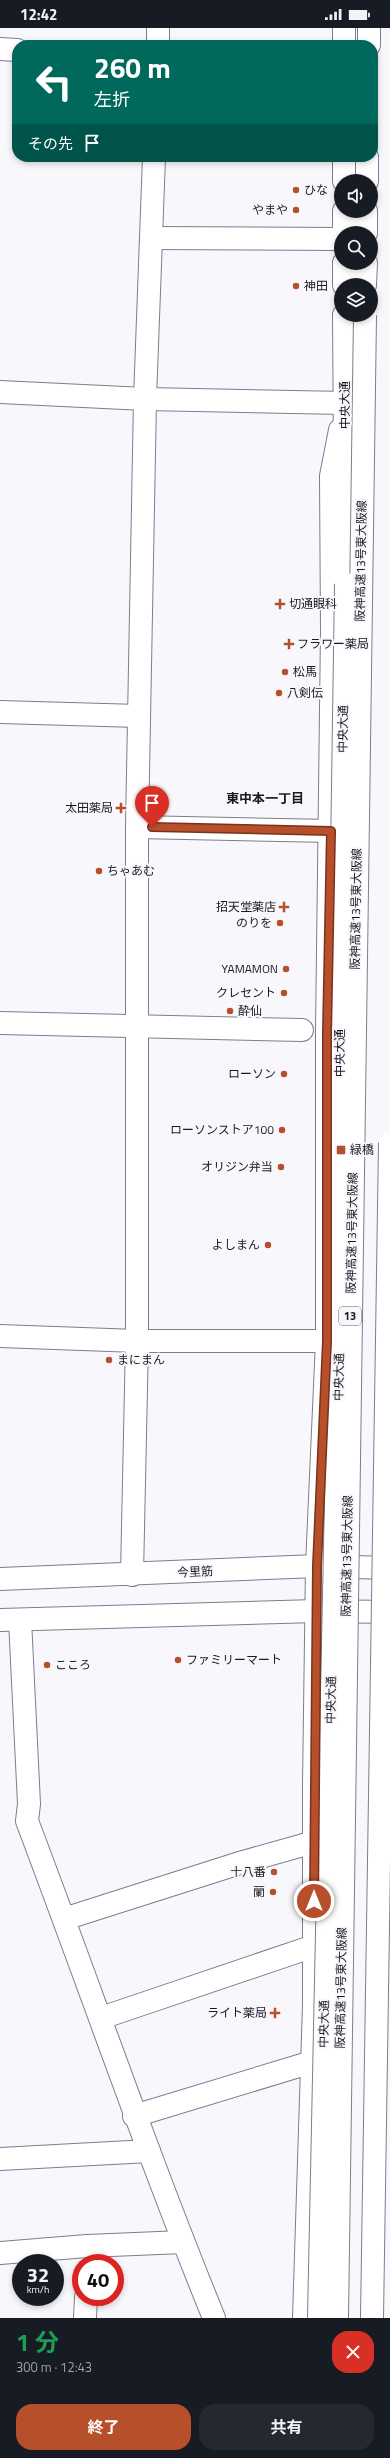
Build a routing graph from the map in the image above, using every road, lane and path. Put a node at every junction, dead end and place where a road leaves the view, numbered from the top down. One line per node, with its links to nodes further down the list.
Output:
1 (158, 28): 4 (main road)
2 (344, 28): 5 (main road)
3 (369, 28): 6 (main road)
4 (158, 40)
5 (344, 40)
6 (369, 40)
7 (0, 49): 8 (main road)
8 (12, 50)
9 (154, 162): 14 (main road)
10 (344, 162): 12 (main road)
11 (367, 162): 13 (main road)
12 (344, 174)
13 (367, 174)
14 (152, 238): 15 (main road); 19 (main road)
15 (334, 239)
16 (344, 322): 20 (main road, 中央大通)
17 (365, 322): 55 (main road, 阪神高速13号東大阪線 / 13, bridge)
18 (0, 392): 19 (main road)
19 (145, 399): 20 (main road); 22 (main road)
20 (345, 403): 24 (main road); 54 (main road, 中央大通, bridge)
21 (0, 712): 22 (main road)
22 (139, 716): 23 (main road)
23 (137, 827): 24 (main road); 26 (main road)
24 (331, 831): 31 (main road)
25 (0, 1023): 26 (main road)
26 (135, 1028): 27 (main road); 30 (main road)
27 (302, 1030)
28 (390, 1143): 56 (main road, bridge)
29 (0, 1336): 30 (main road)
30 (137, 1341): 31 (main road); 34 (main road)
31 (327, 1341): 32 (main road)
32 (317, 1566): 33 (main road, 今里筋); 34 (main road, 今里筋); 36 (main road)
33 (390, 1568)
34 (132, 1575): 35 (main road, 今里筋)
35 (0, 1579)
36 (316, 1611): 37 (main road); 38 (main road); 39 (main road)
37 (390, 1612)
38 (10, 1620): 40 (main road)
39 (314, 1842): 40 (main road); 41 (main road)
40 (64, 1919): 42 (main road)
41 (314, 1946): 42 (main road); 43 (main road)
42 (101, 2018): 44 (main road)
43 (312, 2062): 44 (main road); 53 (main road)
44 (134, 2116): 45 (main road)
45 (149, 2151): 46 (main road); 47 (main road)
46 (0, 2159)
47 (183, 2242): 49 (main road); 52 (main road)
48 (0, 2253): 49 (main road)
49 (86, 2254)
50 (86, 2306): 51 (main road)
51 (85, 2318)
52 (214, 2318)
53 (304, 2318)
54 (319, 2318)
55 (337, 2318)
56 (372, 2318)

